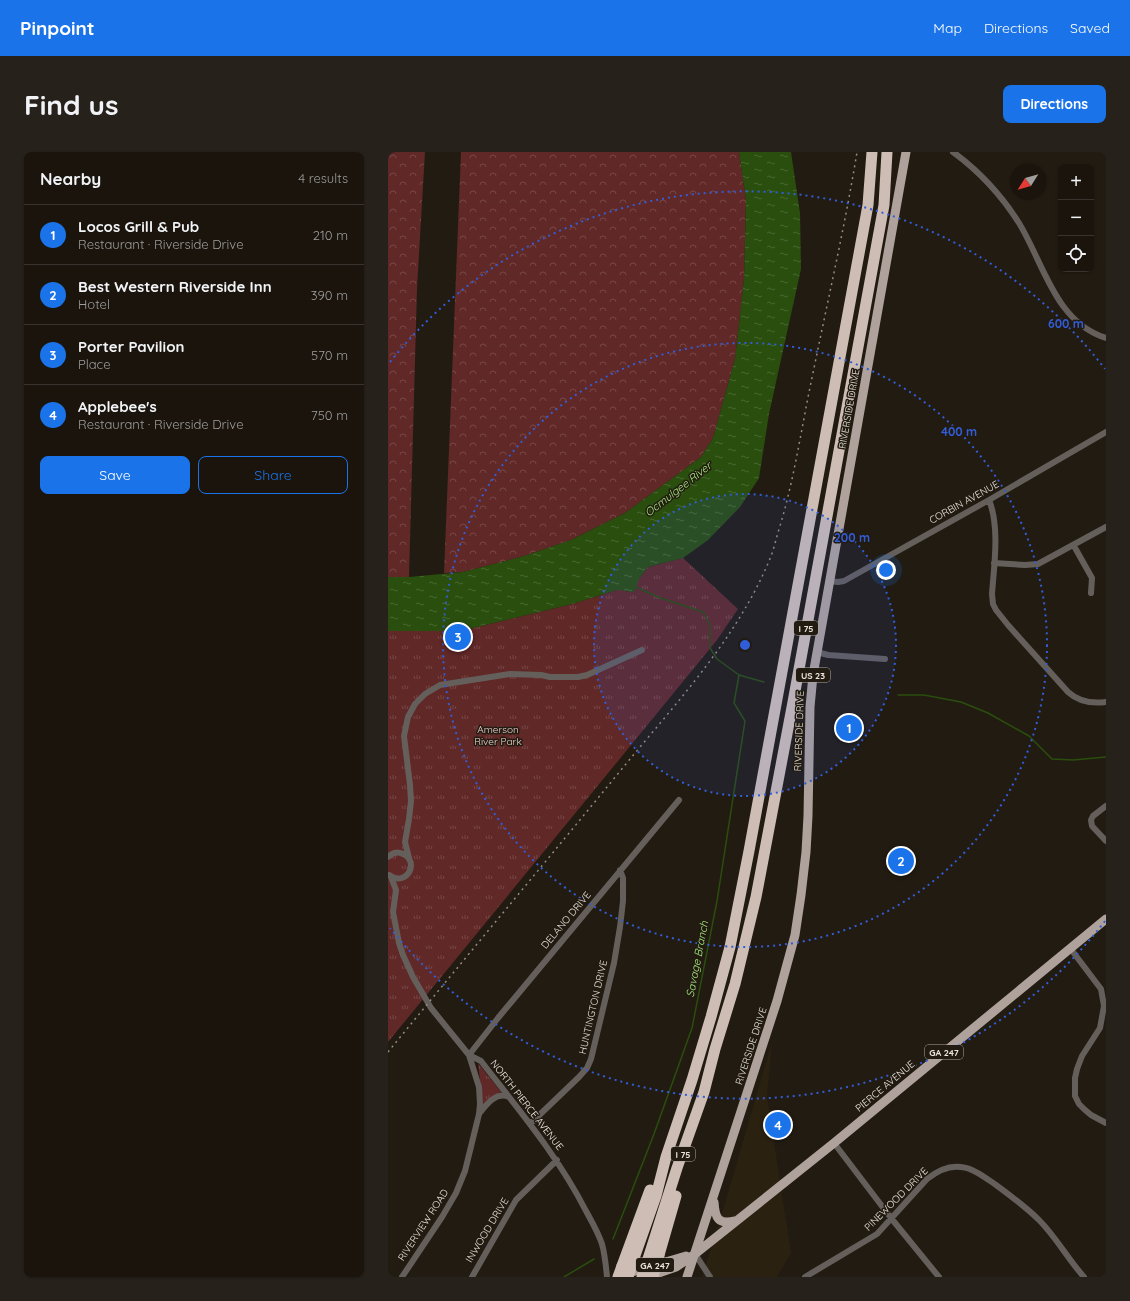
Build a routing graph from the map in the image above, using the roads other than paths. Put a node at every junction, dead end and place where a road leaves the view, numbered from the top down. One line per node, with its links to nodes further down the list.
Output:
1 (872, 152): 44 (highway, I 75)
2 (887, 152): 35 (highway, I 75)
3 (906, 152): 11 (main road, RIVERSIDE DRIVE / US 23)
4 (953, 152): 5 (street)
5 (1106, 338)
6 (1106, 432): 7 (street, CORBIN AVENUE)
7 (989, 500): 10 (street); 11 (street, CORBIN AVENUE)
8 (1106, 528): 9 (street)
9 (1074, 546): 10 (street); 12 (street)
10 (994, 563): 16 (street)
11 (829, 582): 14 (main road, RIVERSIDE DRIVE / US 23)
12 (1091, 593)
13 (642, 650): 20 (street)
14 (817, 652): 15 (street); 40 (main road, RIVERSIDE DRIVE / US 23)
15 (885, 659)
16 (1106, 702)
17 (679, 800): 24 (street, DELANO DRIVE)
18 (1106, 806): 19 (street)
19 (1106, 841)
20 (405, 842): 21 (street); 23 (street)
21 (395, 853): 22 (street); 23 (street)
22 (388, 857)
23 (409, 858): 26 (street)
24 (620, 870): 32 (street, DELANO DRIVE); 37 (street, HUNTINGTON DRIVE)
25 (389, 876): 26 (street); 27 (street, NORTH PIERCE AVENUE)
26 (406, 877): 27 (street)
27 (396, 890): 32 (street, NORTH PIERCE AVENUE)
28 (1106, 919): 29 (main road, PIERCE AVENUE / GA 247)
29 (1070, 948): 30 (street); 38 (main road, PIERCE AVENUE / GA 247)
30 (1104, 991): 31 (street)
31 (1104, 1014): 36 (street)
32 (469, 1055): 33 (street, NORTH PIERCE AVENUE); 34 (street, RIVERVIEW ROAD)
33 (509, 1097): 34 (street, RIVERVIEW ROAD); 37 (street, NORTH PIERCE AVENUE)
34 (479, 1114): 45 (street, RIVERVIEW ROAD)
35 (696, 1117): 50 (highway, bridge); 50 (highway, I 75, bridge)
36 (1106, 1123)
37 (530, 1124): 39 (street, NORTH PIERCE AVENUE)
38 (834, 1143): 41 (street); 42 (main road, PIERCE AVENUE / GA 247)
39 (557, 1160): 46 (street, INWOOD DRIVE); 47 (street, NORTH PIERCE AVENUE)
40 (713, 1198): 42 (main road); 43 (main road, RIVERSIDE DRIVE / US 23)
41 (891, 1218): 53 (street, PINEWOOD DRIVE); 54 (street); 55 (street, PINEWOOD DRIVE)
42 (735, 1221): 43 (main road, PIERCE AVENUE / GA 247)
43 (695, 1254): 48 (main road, PIERCE AVENUE / GA 247); 50 (main road, PIERCE AVENUE / GA 247); 51 (main road, RIVERSIDE DRIVE / US 23); 52 (street)
44 (627, 1265): 48 (highway, bridge); 49 (highway, I 75, bridge)
45 (402, 1277)
46 (472, 1277)
47 (607, 1277)
48 (616, 1277)
49 (628, 1277)
50 (649, 1277)
51 (687, 1277)
52 (710, 1277)
53 (806, 1277)
54 (939, 1277)
55 (1084, 1277)

